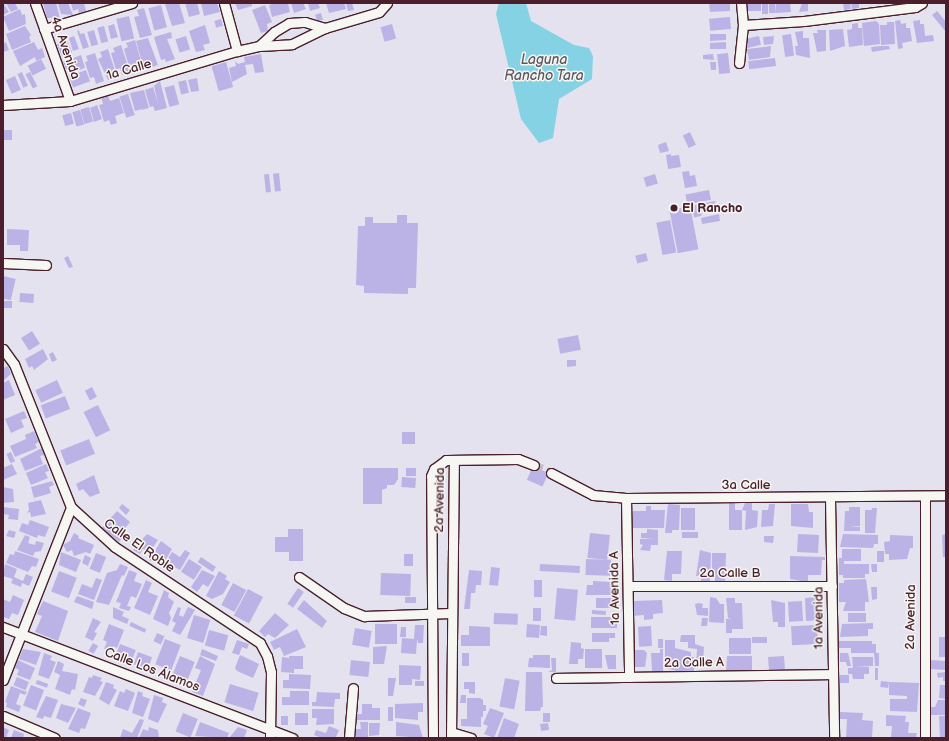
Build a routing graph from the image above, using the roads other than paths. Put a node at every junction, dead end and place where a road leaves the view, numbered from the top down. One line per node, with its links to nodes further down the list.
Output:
1 (35, 3): 9 (street, 4a Avenida)
2 (132, 3): 9 (street)
3 (224, 3): 11 (street)
4 (741, 3): 7 (street)
5 (387, 4): 8 (street, 1a Calle)
6 (919, 5): 7 (street)
7 (743, 25): 12 (street)
8 (325, 28): 10 (street, 1a Calle); 10 (street, 1a Calle)
9 (44, 29): 13 (street, 4a Avenida)
10 (259, 46): 11 (street, 1a Calle)
11 (237, 52): 13 (street, 1a Calle)
12 (739, 63)
13 (70, 101): 14 (street, 1a Calle)
14 (3, 105)
15 (3, 263): 16 (street)
16 (46, 264)
17 (3, 349): 25 (street, Calle El Roble)
18 (454, 460): 19 (street); 29 (street, 2a Avenida); 30 (street, 2a Avenida)
19 (534, 465)
20 (551, 473): 23 (street, 3a Calle)
21 (946, 495): 22 (street, 3a Calle)
22 (925, 496): 24 (street, 3a Calle); 49 (street, 2a Avenida)
23 (626, 498): 24 (street, 3a Calle); 27 (street, 1a Avenida A)
24 (830, 498): 28 (street, 1a Avenida)
25 (71, 507): 32 (street); 41 (street, Calle El Roble)
26 (299, 576): 30 (street)
27 (628, 586): 28 (street, 2a Calle B); 36 (street, 1a Avenida A)
28 (832, 586): 35 (street, 1a Avenida)
29 (451, 613): 30 (street); 34 (street, 2a Avenida)
30 (434, 614): 33 (street, 2a Avenida)
31 (3, 627): 32 (street, Calle Los Álamos)
32 (21, 634): 38 (street); 41 (street, Calle Los Álamos)
33 (432, 672): 34 (street); 46 (street, 2a Avenida)
34 (451, 674): 42 (street, 2a Avenida)
35 (832, 674): 36 (street, 2a Calle A); 48 (street, 1a Avenida)
36 (629, 677): 37 (street, 2a Calle A)
37 (556, 678)
38 (3, 680)
39 (353, 688): 45 (street)
40 (3, 716): 43 (street)
41 (270, 734): 44 (street, Calle Los Álamos)
42 (451, 735): 47 (street)
43 (55, 738)
44 (292, 738)
45 (349, 738)
46 (433, 738)
47 (471, 738)
48 (834, 738)
49 (925, 738)

